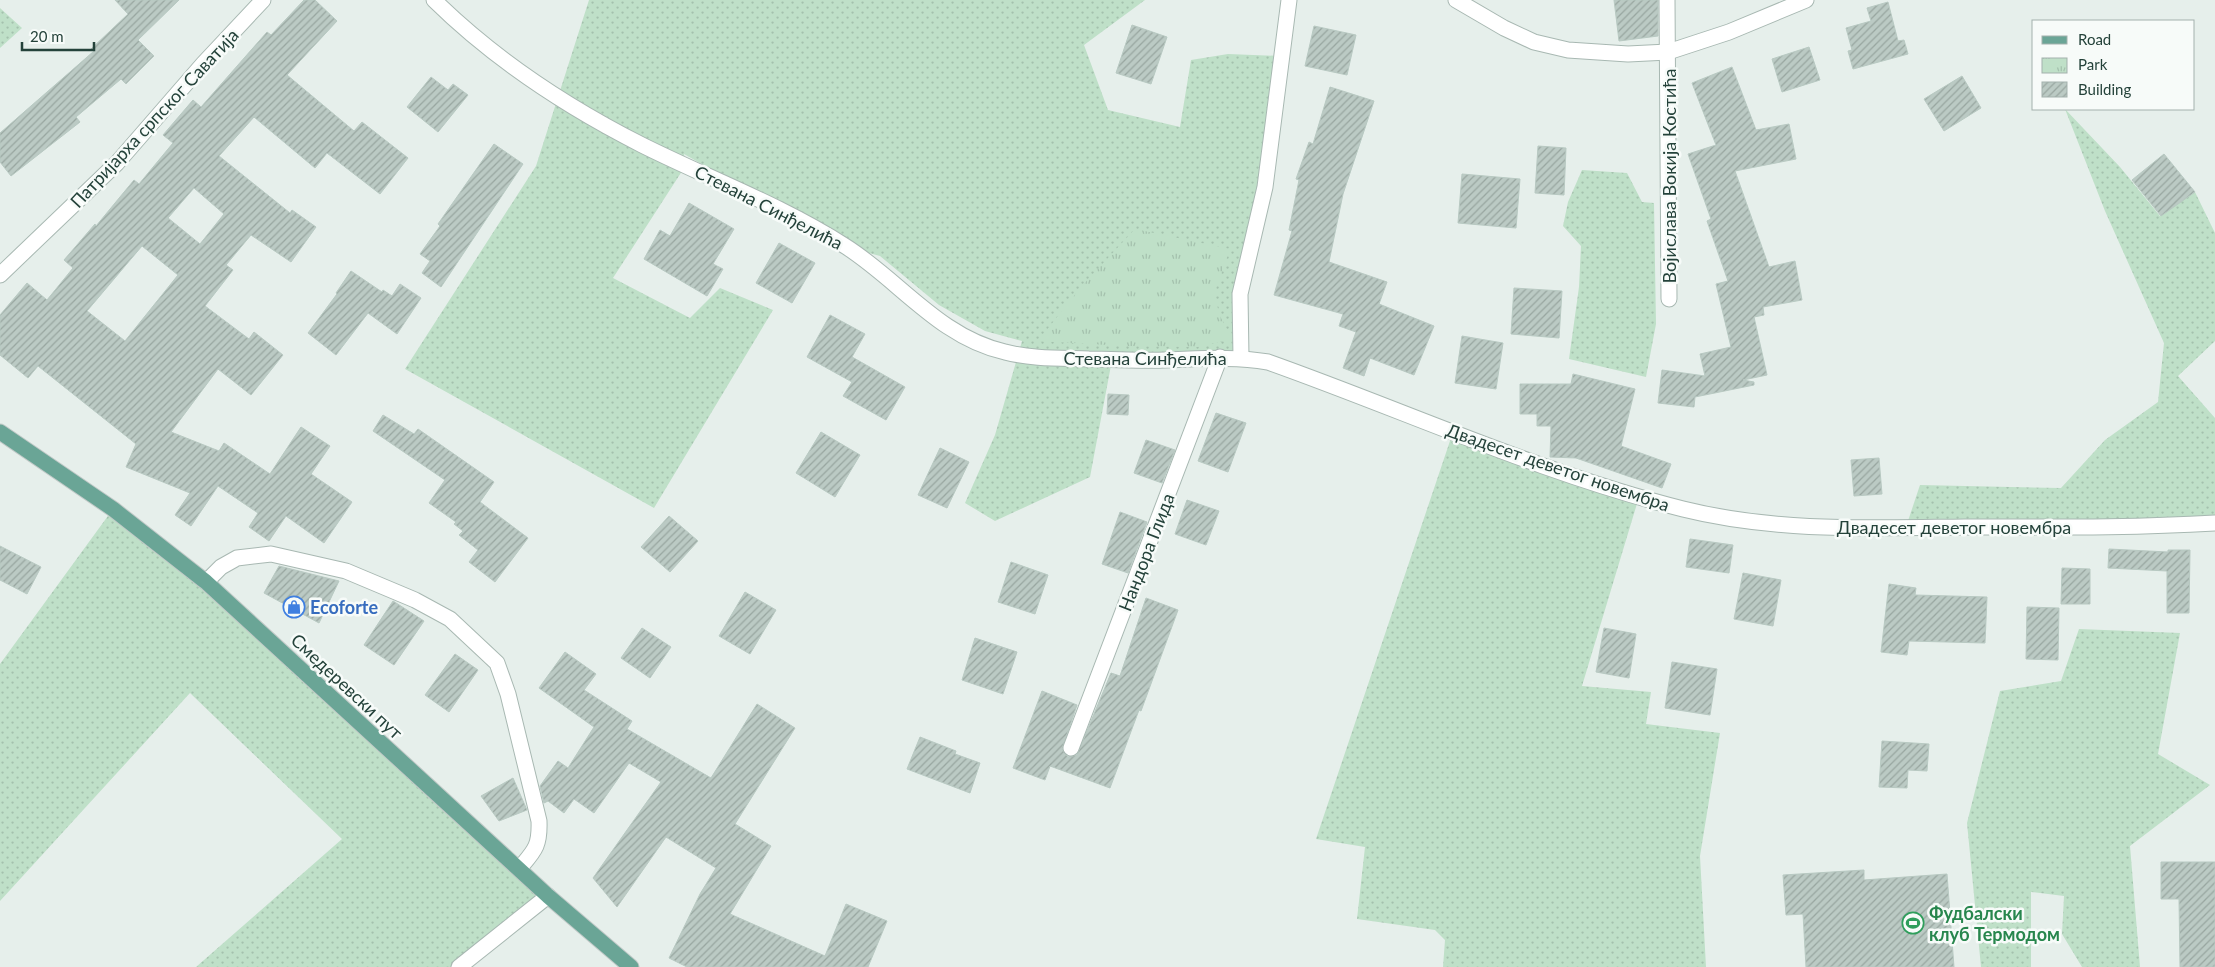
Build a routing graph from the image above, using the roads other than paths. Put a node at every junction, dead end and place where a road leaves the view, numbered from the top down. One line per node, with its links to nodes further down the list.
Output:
1 (262, 0): 8 (street, Патријарха српског Саватија)
2 (434, 0): 10 (street, Стевана Синђелића)
3 (1289, 0): 11 (street)
4 (1456, 0): 7 (street)
5 (1667, 0): 7 (street, Војислава Вокија Костића)
6 (1806, 0): 7 (street)
7 (1668, 52): 9 (street, Војислава Вокија Костића)
8 (0, 275)
9 (1669, 299)
10 (1220, 357): 11 (street, Стевана Синђелића); 15 (street, Нандора Глида)
11 (1241, 358): 13 (street, Двадесет деветог новембра)
12 (0, 432): 14 (main road, Смедеревски пут)
13 (2215, 523)
14 (206, 582): 16 (main road, Смедеревски пут); 16 (street)
15 (1071, 748)
16 (519, 869): 17 (main road, Смедеревски пут)
17 (548, 896): 18 (street); 19 (main road, Смедеревски пут)
18 (459, 967)
19 (631, 967)

